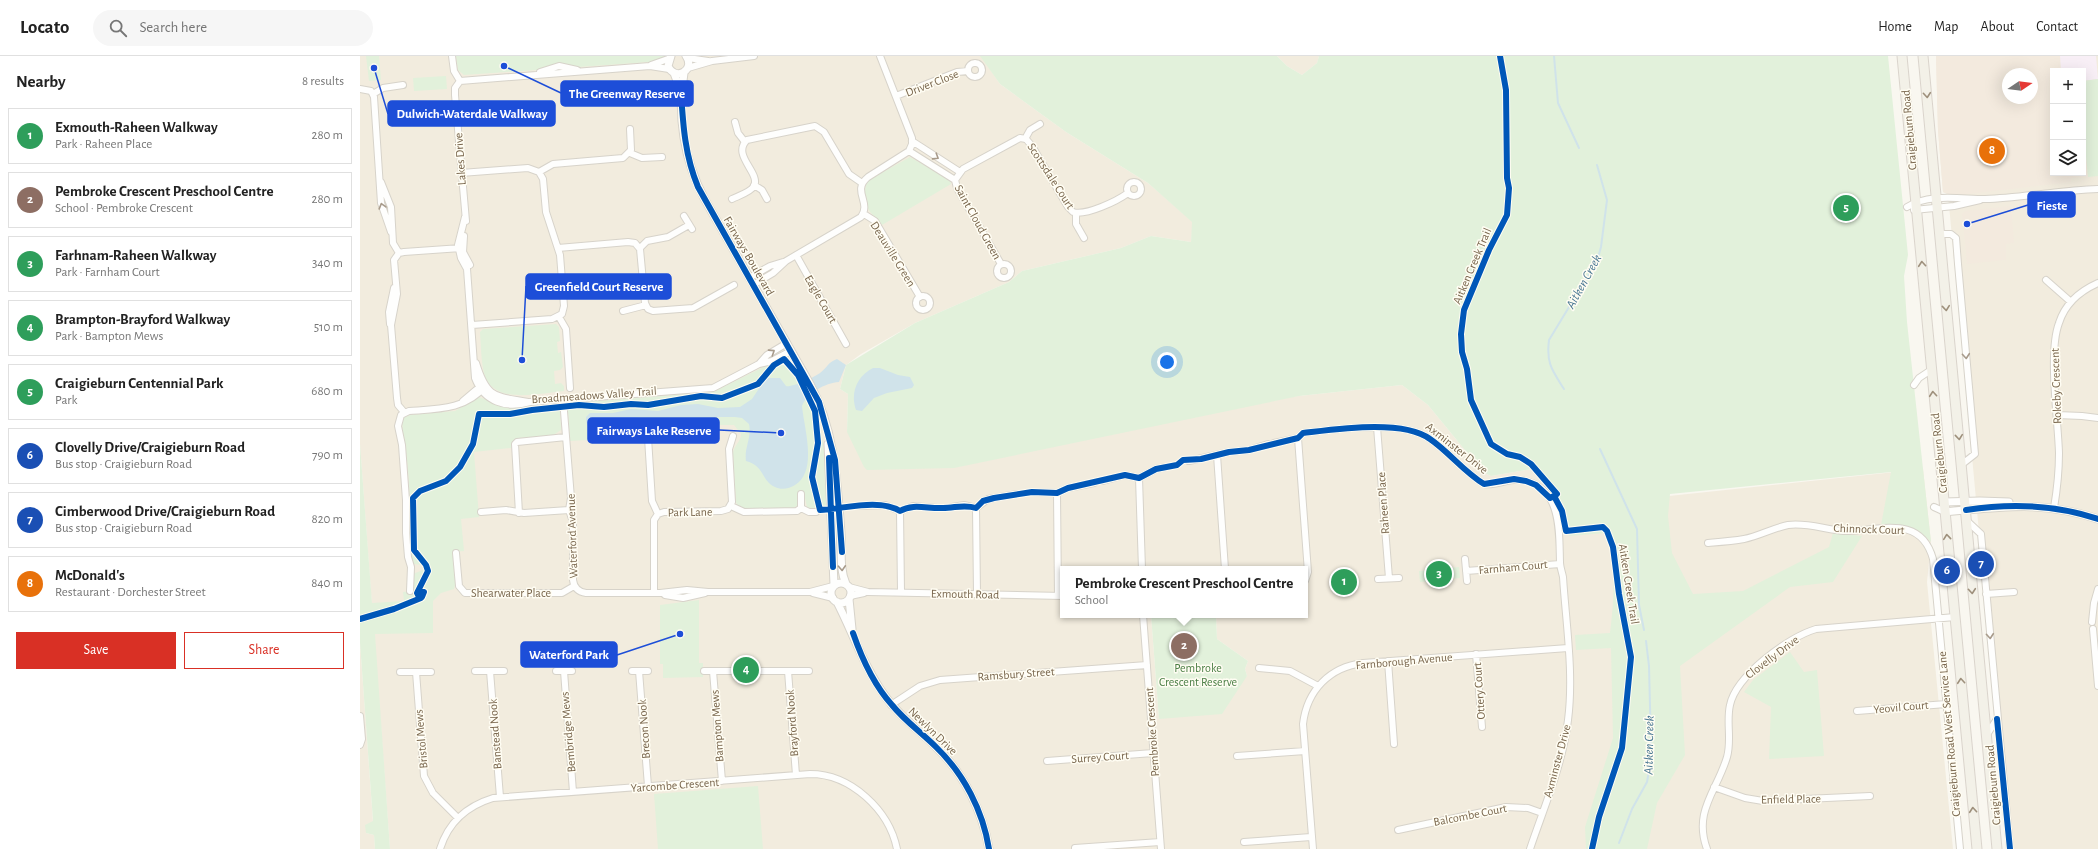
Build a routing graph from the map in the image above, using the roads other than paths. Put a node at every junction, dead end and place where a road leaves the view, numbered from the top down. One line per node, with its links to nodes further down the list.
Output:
1 (452, 56): 13 (street)
2 (754, 56): 8 (street)
3 (1902, 56): 42 (main road, Craigieburn Road)
4 (1924, 56): 41 (main road, Craigieburn Road, one-way to 41)
5 (687, 57): 8 (street); 10 (street, Fairways Boulevard)
6 (880, 57): 18 (street)
7 (670, 58): 9 (street); 11 (street, Fairways Boulevard)
8 (712, 61): 10 (street)
9 (650, 66): 11 (street); 13 (street)
10 (686, 70): 11 (street); 16 (street, Fairways Boulevard)
11 (672, 71): 16 (street, Fairways Boulevard)
12 (968, 71): 18 (street, Driver Close)
13 (460, 81): 30 (street, Lakes Drive)
14 (403, 85): 17 (street)
15 (360, 89): 17 (street)
16 (681, 92): 55 (street, Fairways Boulevard)
17 (373, 94): 51 (street)
18 (896, 96): 23 (street)
19 (735, 122): 24 (street)
20 (1040, 124): 22 (street, Scottsdale Court)
21 (630, 129): 26 (street)
22 (1026, 139): 29 (street, Scottsdale Court); 43 (street, Scottsdale Court)
23 (912, 141): 25 (street); 29 (street, one-way to 29)
24 (745, 142): 32 (street); 34 (street)
25 (909, 151): 31 (street); 32 (street)
26 (630, 153): 27 (street); 28 (street)
27 (662, 157)
28 (539, 172): 30 (street); 49 (street)
29 (960, 172): 31 (street, Scottsdale Court)
30 (461, 173): 48 (street, Lakes Drive)
31 (955, 180): 54 (street, Saint Cloud Green)
32 (862, 183): 44 (street)
33 (2098, 184): 35 (street)
34 (754, 185): 38 (street); 39 (street)
35 (2083, 189): 36 (street); 40 (street)
36 (2098, 189)
37 (1128, 193): 43 (street, Scottsdale Court)
38 (732, 199)
39 (767, 199)
40 (1985, 199): 41 (street); 41 (street)
41 (1936, 204): 42 (street); 42 (street); 46 (main road, Craigieburn Road)
42 (1916, 206): 70 (main road, Craigieburn Road, one-way to 42)
43 (1076, 213): 47 (street, Scottsdale Court)
44 (864, 214): 52 (street); 60 (street, Deauville Green)
45 (684, 216): 50 (street)
46 (1939, 234): 88 (main road, Craigieburn Road, one-way to 88); 88 (street, Craigieburn Road, one-way to 88)
47 (1084, 238)
48 (460, 247): 51 (street); 65 (street)
49 (558, 248): 50 (street); 64 (street)
50 (640, 248): 62 (street)
51 (399, 253): 75 (street)
52 (796, 256): 53 (street); 67 (street, Eagle Court)
53 (786, 261): 55 (street); 59 (street)
54 (1001, 264)
55 (749, 278): 59 (street, Fairways Boulevard)
56 (2046, 280): 61 (street)
57 (2098, 283): 61 (street, Rokeby Crescent)
58 (734, 284): 62 (street)
59 (753, 285): 66 (street, Fairways Boulevard)
60 (920, 297)
61 (2071, 302): 76 (street, Rokeby Crescent)
62 (646, 305): 63 (street)
63 (623, 311)
64 (559, 317): 65 (street); 73 (street)
65 (472, 325): 72 (street)
66 (787, 343): 68 (street, Fairways Boulevard); 69 (street, one-way to 66)
67 (846, 344)
68 (791, 350): 69 (street); 79 (street, Fairways Boulevard)
69 (759, 364): 74 (street)
70 (1931, 370): 71 (street); 101 (main road, Craigieburn Road, one-way to 70)
71 (1914, 385)
72 (482, 388): 74 (street); 75 (street)
73 (570, 388)
74 (564, 399): 84 (street, Waterford Avenue)
75 (404, 412): 131 (street)
76 (2057, 415): 77 (street); 105 (street, Rokeby Crescent)
77 (2098, 418)
78 (647, 422): 81 (street)
79 (825, 422): 128 (street, Fairways Boulevard); 129 (street, Fairways Boulevard, one-way to 129)
80 (1377, 427): 85 (street, Axminster Drive); 117 (street, Axminster Drive); 123 (street, Raheen Place)
81 (648, 430): 82 (street); 111 (street)
82 (624, 433)
83 (733, 436): 98 (street)
84 (566, 437): 106 (street, Waterford Avenue); 110 (street)
85 (1298, 438): 86 (street, Axminster Drive); 121 (street)
86 (1217, 455): 87 (street, Axminster Drive); 120 (street)
87 (1189, 461)
88 (1961, 465): 97 (main road, Craigieburn Road)
89 (1166, 467): 90 (street)
90 (1140, 478): 91 (street); 119 (street)
91 (1103, 481)
92 (1094, 484): 96 (street)
93 (1032, 492): 96 (street)
94 (802, 494): 102 (street)
95 (1017, 494): 104 (street)
96 (1058, 494): 118 (street)
97 (1965, 505): 101 (street); 105 (street); 113 (main road, Craigieburn Road)
98 (731, 506): 102 (street); 111 (street, Park Lane)
99 (857, 506): 107 (street)
100 (952, 507): 104 (street)
101 (1944, 507): 142 (main road, Craigieburn Road, one-way to 101)
102 (801, 508): 109 (street)
103 (937, 508): 107 (street)
104 (976, 508): 137 (street)
105 (2054, 508): 112 (street)
106 (569, 510): 110 (street); 127 (street, Waterford Avenue)
107 (900, 511): 134 (street)
108 (481, 512): 110 (street)
109 (816, 512)
110 (519, 513)
111 (658, 514): 136 (street, Park Lane)
112 (2098, 519)
113 (1966, 520): 138 (street, Craigieburn Road); 177 (main road, Craigieburn Road, one-way to 177)
114 (1708, 543): 144 (street, Chinnock Court)
115 (456, 552): 127 (street, Shearwater Place)
116 (1465, 559): 122 (street)
117 (1560, 564): 122 (street, Farnham Court); 148 (street, Axminster Drive)
118 (1060, 566)
119 (1141, 566)
120 (1225, 566)
121 (1308, 566)
122 (1466, 571): 126 (street)
123 (1388, 578): 124 (street); 125 (street)
124 (1400, 578)
125 (1378, 579)
126 (1467, 582)
127 (574, 586): 136 (street, Waterford Avenue)
128 (834, 586): 129 (street); 132 (street, Waterford Avenue); 141 (street)
129 (848, 586): 133 (street, Exmouth Road); 140 (street)
130 (2098, 589): 145 (street)
131 (410, 591)
132 (810, 592): 136 (street, Waterford Avenue); 141 (street, Waterford Avenue)
133 (868, 592): 134 (street, Exmouth Road); 140 (street, Exmouth Road)
134 (901, 592): 137 (street, Exmouth Road)
135 (2014, 592): 138 (street)
136 (657, 593)
137 (977, 594): 139 (street, Exmouth Road)
138 (1986, 594): 175 (street, Craigieburn Road, one-way to 175)
139 (1060, 596)
140 (850, 598): 141 (street); 147 (street, Newlyn Drive)
141 (835, 600): 147 (street, Newlyn Drive)
142 (1955, 617): 144 (street, Clovelly Drive); 205 (main road, Craigieburn Road, one-way to 142)
143 (1143, 618): 151 (street, Pembroke Crescent)
144 (1938, 618): 171 (street, Craigieburn Road West Service Lane); 187 (street, Clovelly Drive)
145 (2092, 622)
146 (2092, 629): 170 (street)
147 (853, 633): 172 (street, Newlyn Drive)
148 (1568, 648): 149 (street, Farnborough Avenue); 191 (street, Axminster Drive)
149 (1476, 654): 150 (street, Farnborough Avenue); 176 (street, Ottery Court)
150 (1388, 661): 169 (street, Farnborough Avenue); 178 (street)
151 (1147, 665): 172 (street, Ramsbury Street); 181 (street, Pembroke Crescent)
152 (1260, 668): 169 (street)
153 (475, 671): 154 (street)
154 (490, 671): 155 (street); 190 (street, Banstead Nook)
155 (504, 671)
156 (556, 671): 157 (street)
157 (564, 671): 158 (street); 188 (street, Bembridge Mews)
158 (572, 671)
159 (632, 671): 160 (street)
160 (640, 671): 161 (street); 186 (street, Brecon Nook)
161 (648, 671)
162 (704, 671): 163 (street)
163 (713, 671): 164 (street); 185 (street, Bampton Mews)
164 (788, 671): 165 (street); 184 (street, Brayford Nook)
165 (809, 671)
166 (400, 672): 167 (street)
167 (416, 672): 168 (street); 192 (street, Bristol Mews)
168 (431, 672)
169 (1318, 686): 180 (street, Farnborough Avenue)
170 (2098, 686)
171 (1946, 704): 173 (street, Yeovil Court); 204 (street, Craigieburn Road West Service Lane)
172 (891, 705): 200 (street, Newlyn Drive)
173 (1856, 711)
174 (360, 716): 179 (street)
175 (1997, 719): 177 (street, Craigieburn Road); 207 (street, Craigieburn Road)
176 (1482, 727)
177 (1986, 736): 206 (main road, Craigieburn Road)
178 (1394, 744)
179 (360, 745)
180 (1305, 751): 182 (street); 194 (street, Farnborough Avenue)
181 (1153, 753): 183 (street, Surrey Court); 196 (street, Pembroke Crescent)
182 (1237, 756)
183 (1047, 762)
184 (796, 775): 185 (street, Yarcombe Crescent); 199 (street, Yarcombe Crescent)
185 (722, 781): 186 (street, Yarcombe Crescent)
186 (648, 786): 188 (street, Yarcombe Crescent)
187 (1714, 787): 189 (street, Enfield Place); 203 (street, Clovelly Drive)
188 (573, 792): 190 (street, Yarcombe Crescent)
189 (1870, 796)
190 (500, 797): 192 (street, Yarcombe Crescent)
191 (1542, 813): 193 (street, Balcombe Court); 202 (street, Axminster Drive)
192 (458, 818): 198 (street, Yarcombe Crescent)
193 (1398, 830)
194 (1311, 837): 195 (street); 201 (street, Farnborough Avenue)
195 (1244, 842)
196 (1160, 846): 197 (street)
197 (1074, 848)
198 (440, 849)
199 (897, 849)
200 (989, 849)
201 (1312, 849)
202 (1530, 849)
203 (1707, 849)
204 (1960, 849)
205 (1977, 849)
206 (1997, 849)
207 (2010, 849)

